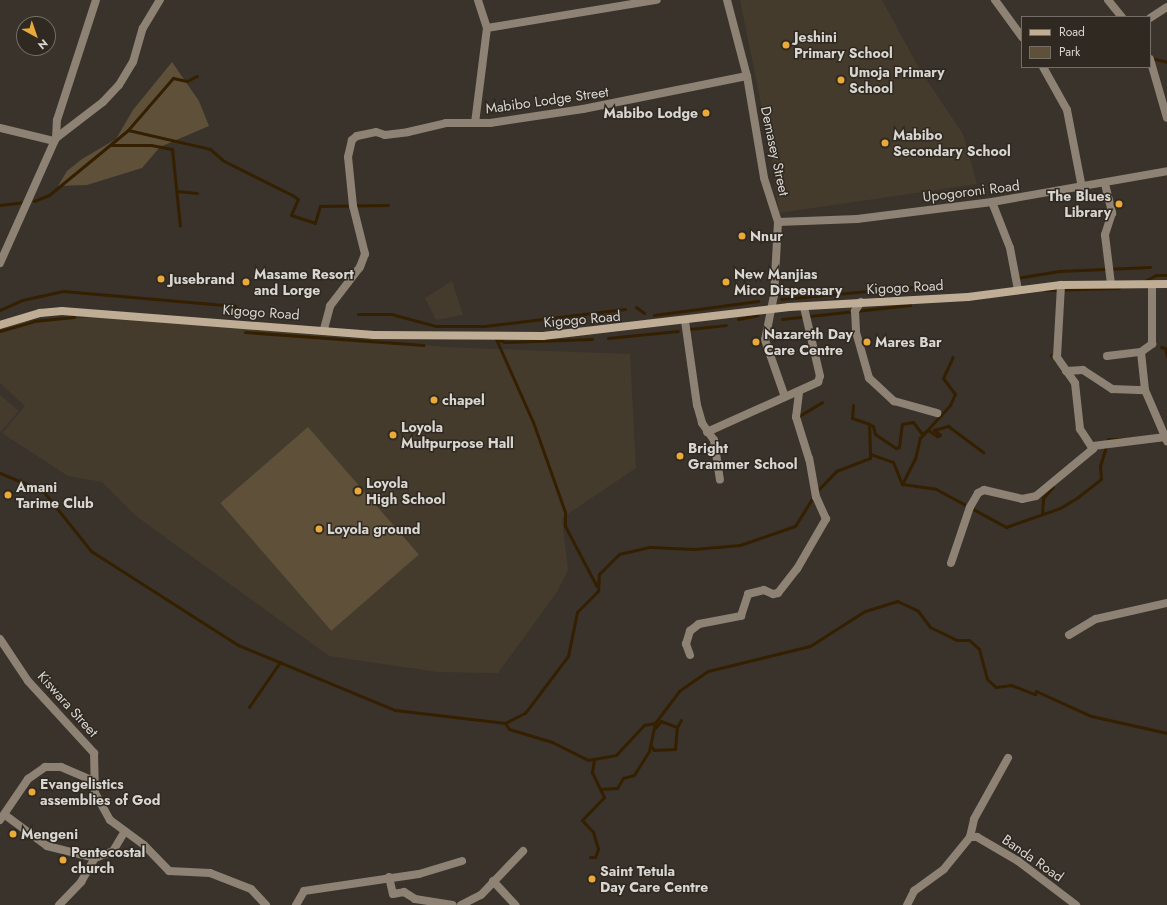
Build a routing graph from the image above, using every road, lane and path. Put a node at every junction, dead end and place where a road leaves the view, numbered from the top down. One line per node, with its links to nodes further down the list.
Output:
1 (96, 0): 19 (street)
2 (160, 0): 19 (street)
3 (478, 0): 11 (street)
4 (657, 0): 11 (street)
5 (727, 0): 15 (street, Demasey Street)
6 (996, 0): 12 (street)
7 (1108, 0): 9 (street)
8 (1167, 7): 10 (street)
9 (1121, 16)
10 (1151, 17)
11 (486, 28): 17 (street)
12 (1021, 36)
13 (1151, 62): 16 (street)
14 (1044, 68): 22 (street)
15 (747, 76): 17 (street, Mabibo Lodge Street); 24 (street, Demasey Street)
16 (1167, 118)
17 (474, 123): 36 (street, Mabibo Lodge Street)
18 (0, 128): 19 (street)
19 (55, 139): 25 (street)
20 (1167, 171): 21 (street, Upogoroni Road)
21 (1104, 184): 22 (street, Upogoroni Road); 26 (street)
22 (1082, 188): 23 (street, Upogoroni Road)
23 (992, 202): 24 (street, Upogoroni Road); 30 (street)
24 (778, 222): 33 (street, Demasey Street)
25 (0, 264)
26 (1111, 284): 28 (main road, Kigogo Road); 29 (main road, Kigogo Road)
27 (1167, 284): 29 (main road, Kigogo Road)
28 (1061, 285): 30 (main road, Kigogo Road); 39 (street)
29 (1152, 285): 37 (street)
30 (1018, 290): 31 (main road, Kigogo Road)
31 (861, 302): 32 (main road, Kigogo Road); 43 (street)
32 (804, 308): 33 (main road, Kigogo Road); 41 (street)
33 (771, 310): 34 (main road, Kigogo Road); 42 (street, Demasey Street)
34 (685, 321): 36 (main road, Kigogo Road); 44 (street)
35 (0, 325): 36 (main road, Kigogo Road)
36 (324, 329)
37 (1141, 352): 38 (street); 40 (street)
38 (1107, 356)
39 (1066, 370): 40 (street); 46 (street)
40 (1145, 390): 45 (street)
41 (799, 392): 42 (street); 52 (street)
42 (785, 397): 44 (street)
43 (938, 413)
44 (707, 432): 47 (street)
45 (1166, 439): 46 (street)
46 (1093, 446): 48 (street)
47 (720, 480)
48 (951, 563)
49 (1167, 603): 50 (street)
50 (1069, 635)
51 (0, 639): 54 (street, Kiswara Street)
52 (690, 655)
53 (1008, 758): 57 (street)
54 (94, 781): 55 (street); 56 (street, Kiswara Street)
55 (2, 818): 59 (street)
56 (125, 831): 59 (street); 64 (street, Kiswara Street)
57 (970, 837): 69 (street); 70 (street, Banda Road)
58 (523, 851): 62 (street)
59 (95, 858): 63 (street)
60 (462, 861): 61 (street)
61 (389, 877): 65 (street); 66 (street)
62 (493, 880): 67 (street); 68 (street)
63 (59, 905)
64 (266, 905)
65 (296, 905)
66 (453, 905)
67 (461, 905)
68 (515, 905)
69 (907, 905)
70 (1076, 905)

